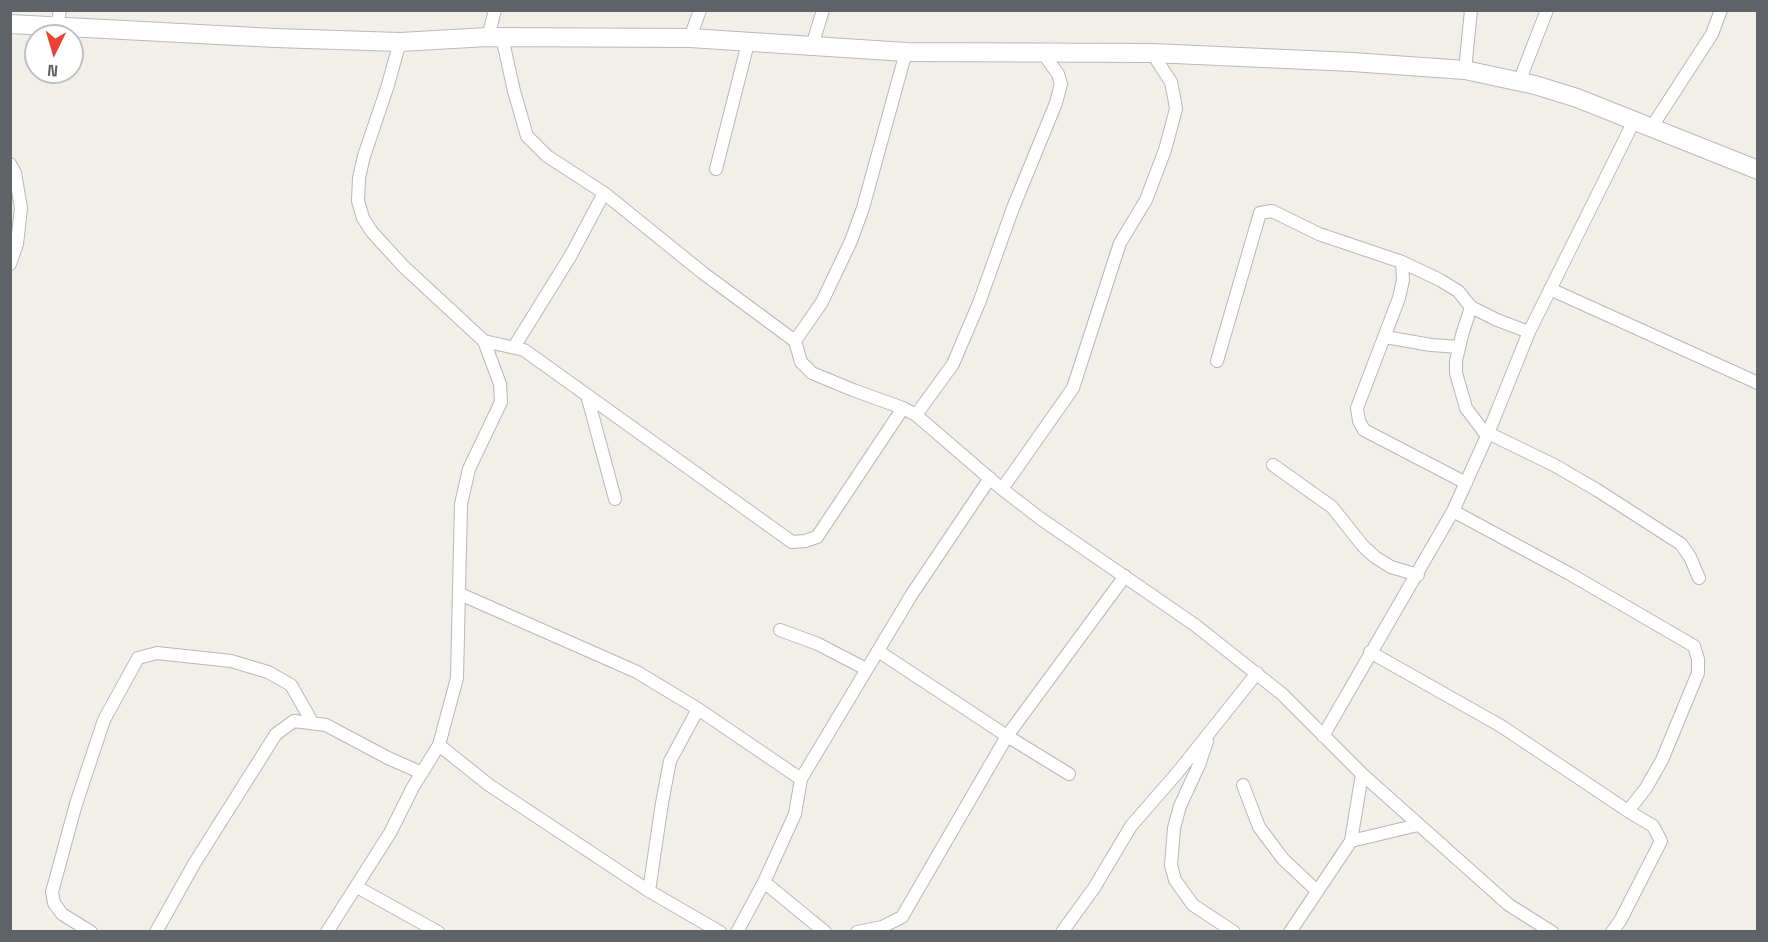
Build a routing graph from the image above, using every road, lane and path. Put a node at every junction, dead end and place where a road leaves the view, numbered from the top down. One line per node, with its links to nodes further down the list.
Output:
1 (495, 10): 9 (street)
2 (700, 10): 10 (street)
3 (823, 10): 13 (street)
4 (1471, 10): 17 (street)
5 (1546, 10): 18 (street)
6 (1721, 10): 19 (street)
7 (58, 18): 8 (street); 11 (street)
8 (10, 24)
9 (495, 37): 10 (street); 11 (street); 23 (street)
10 (690, 38): 12 (street)
11 (400, 42): 30 (street)
12 (748, 43): 13 (street); 21 (street)
13 (812, 46): 14 (street)
14 (906, 52): 15 (street); 31 (street)
15 (1042, 52): 16 (street); 38 (street)
16 (1152, 53): 17 (street); 43 (street)
17 (1465, 70): 18 (street)
18 (1519, 82): 19 (street)
19 (1643, 124): 22 (street); 26 (street)
20 (10, 164): 25 (street)
21 (716, 169)
22 (1758, 170)
23 (604, 193): 31 (street); 32 (street)
24 (1402, 262): 27 (street); 29 (street); 34 (street)
25 (10, 264)
26 (1550, 289): 28 (street); 35 (street)
27 (1471, 307): 28 (street); 33 (street)
28 (1529, 332): 39 (street)
29 (1385, 337): 33 (street); 42 (street)
30 (484, 341): 32 (street); 49 (street)
31 (795, 341): 37 (street)
32 (514, 347): 36 (street)
33 (1459, 347): 39 (street)
34 (1217, 361)
35 (1758, 384)
36 (587, 395): 37 (street); 44 (street)
37 (903, 408): 38 (street)
38 (916, 415): 41 (street)
39 (1488, 434): 42 (street); 48 (street)
40 (1273, 465): 46 (street)
41 (990, 478): 43 (street); 51 (street)
42 (1466, 483): 45 (street)
43 (1002, 489): 47 (street)
44 (615, 499)
45 (1453, 511): 46 (street); 66 (street)
46 (1418, 575): 52 (street)
47 (1125, 576): 54 (street); 58 (street)
48 (1699, 578)
49 (460, 594): 55 (street); 60 (street)
50 (780, 630): 53 (street)
51 (878, 651): 53 (street); 58 (street)
52 (1370, 652): 59 (street); 66 (street)
53 (866, 669): 64 (street)
54 (1257, 673): 57 (street); 59 (street)
55 (698, 710): 64 (street); 71 (street)
56 (312, 722): 61 (street); 73 (street); 74 (street)
57 (1211, 731): 81 (street); 82 (street)
58 (1007, 736): 62 (street); 80 (street)
59 (1323, 736): 63 (street)
60 (439, 745): 61 (street); 71 (street)
61 (422, 773): 70 (street)
62 (1069, 774)
63 (1362, 774): 67 (street); 68 (street)
64 (801, 779): 69 (street)
65 (1242, 785): 72 (street)
66 (1628, 812): 85 (street)
67 (1418, 825): 68 (street); 84 (street)
68 (1351, 841): 72 (street)
69 (764, 882): 78 (street); 79 (street)
70 (357, 887): 75 (street); 76 (street)
71 (650, 891): 77 (street)
72 (1317, 891): 83 (street)
73 (91, 932)
74 (156, 932)
75 (327, 932)
76 (438, 932)
77 (720, 932)
78 (737, 932)
79 (825, 932)
80 (857, 932)
81 (1062, 932)
82 (1234, 932)
83 (1290, 932)
84 (1552, 932)
85 (1612, 932)

